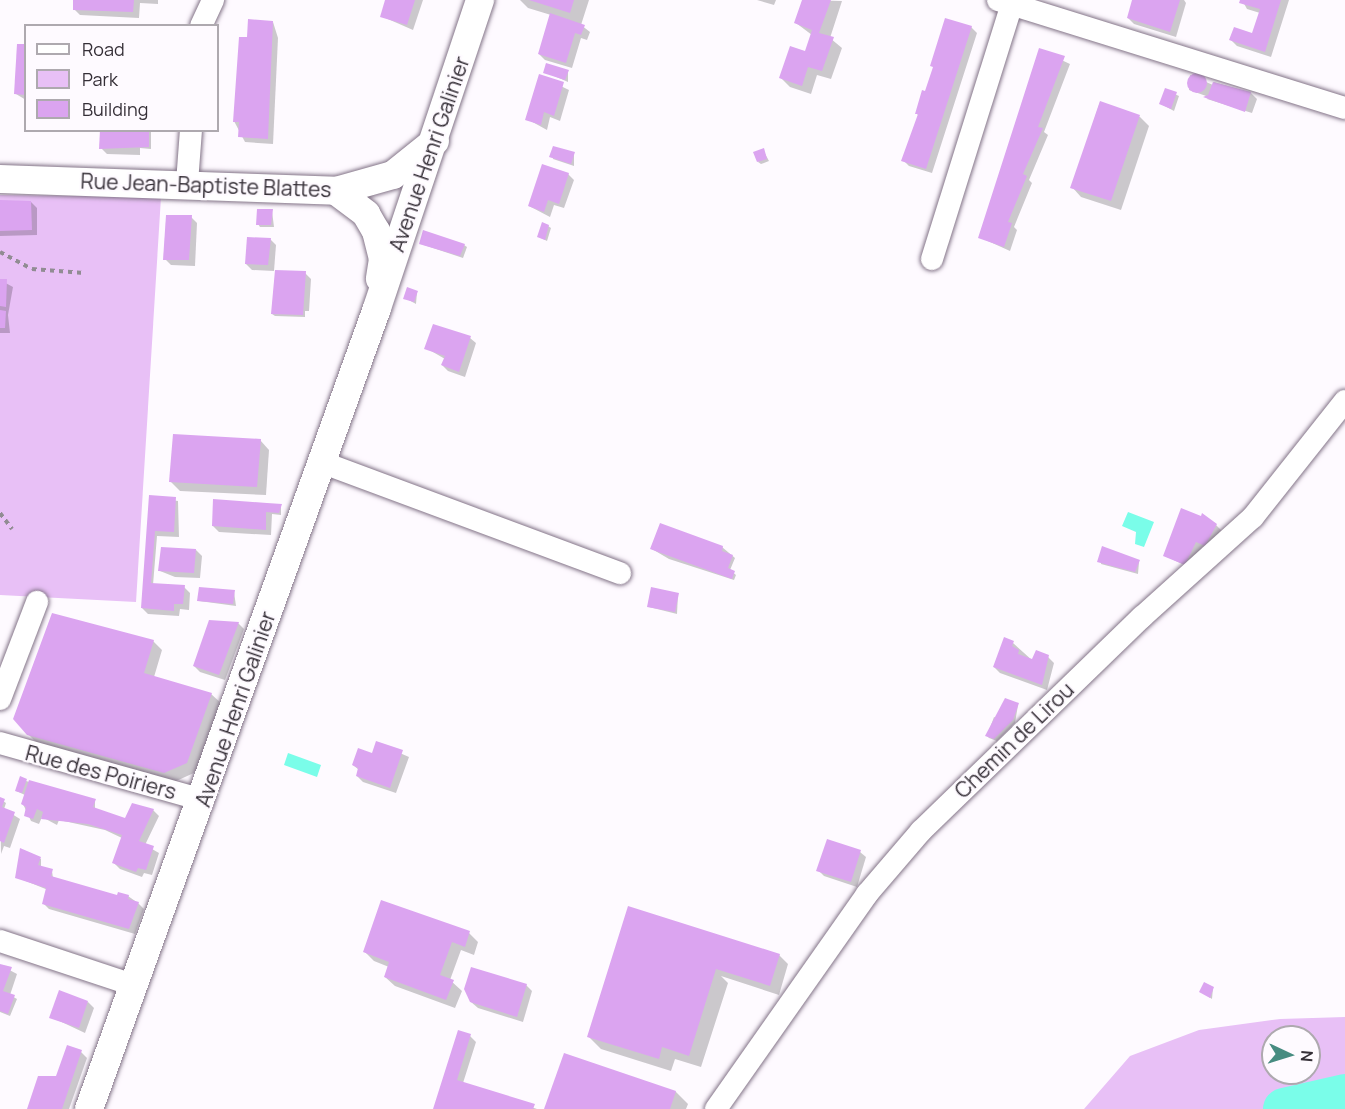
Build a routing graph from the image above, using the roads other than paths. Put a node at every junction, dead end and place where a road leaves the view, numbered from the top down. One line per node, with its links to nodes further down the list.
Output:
1 (213, 0): 5 (street)
2 (480, 0): 8 (main road, Avenue Henri Galinier)
3 (1005, 2): 4 (street); 12 (street)
4 (1039, 6): 6 (street)
5 (202, 24)
6 (1345, 108)
7 (191, 132): 10 (street)
8 (435, 141): 11 (main road, Rue Jean-Baptiste Blattes); 13 (main road, Avenue Henri Galinier)
9 (0, 179): 10 (main road, Rue Jean-Baptiste Blattes)
10 (187, 183): 11 (main road, Rue Jean-Baptiste Blattes)
11 (336, 191): 13 (main road, Avenue Henri Galinier)
12 (932, 260)
13 (377, 308): 15 (main road, Avenue Henri Galinier)
14 (1345, 401): 24 (street, Chemin de Lirou)
15 (321, 462): 16 (street); 20 (main road, Avenue Henri Galinier)
16 (620, 573)
17 (38, 602): 18 (street)
18 (0, 699)
19 (0, 743): 20 (street, Rue des Poiriers)
20 (203, 800): 22 (main road, Avenue Henri Galinier)
21 (0, 941): 22 (street)
22 (136, 986): 23 (main road, Avenue Henri Galinier)
23 (89, 1109)
24 (716, 1109)

